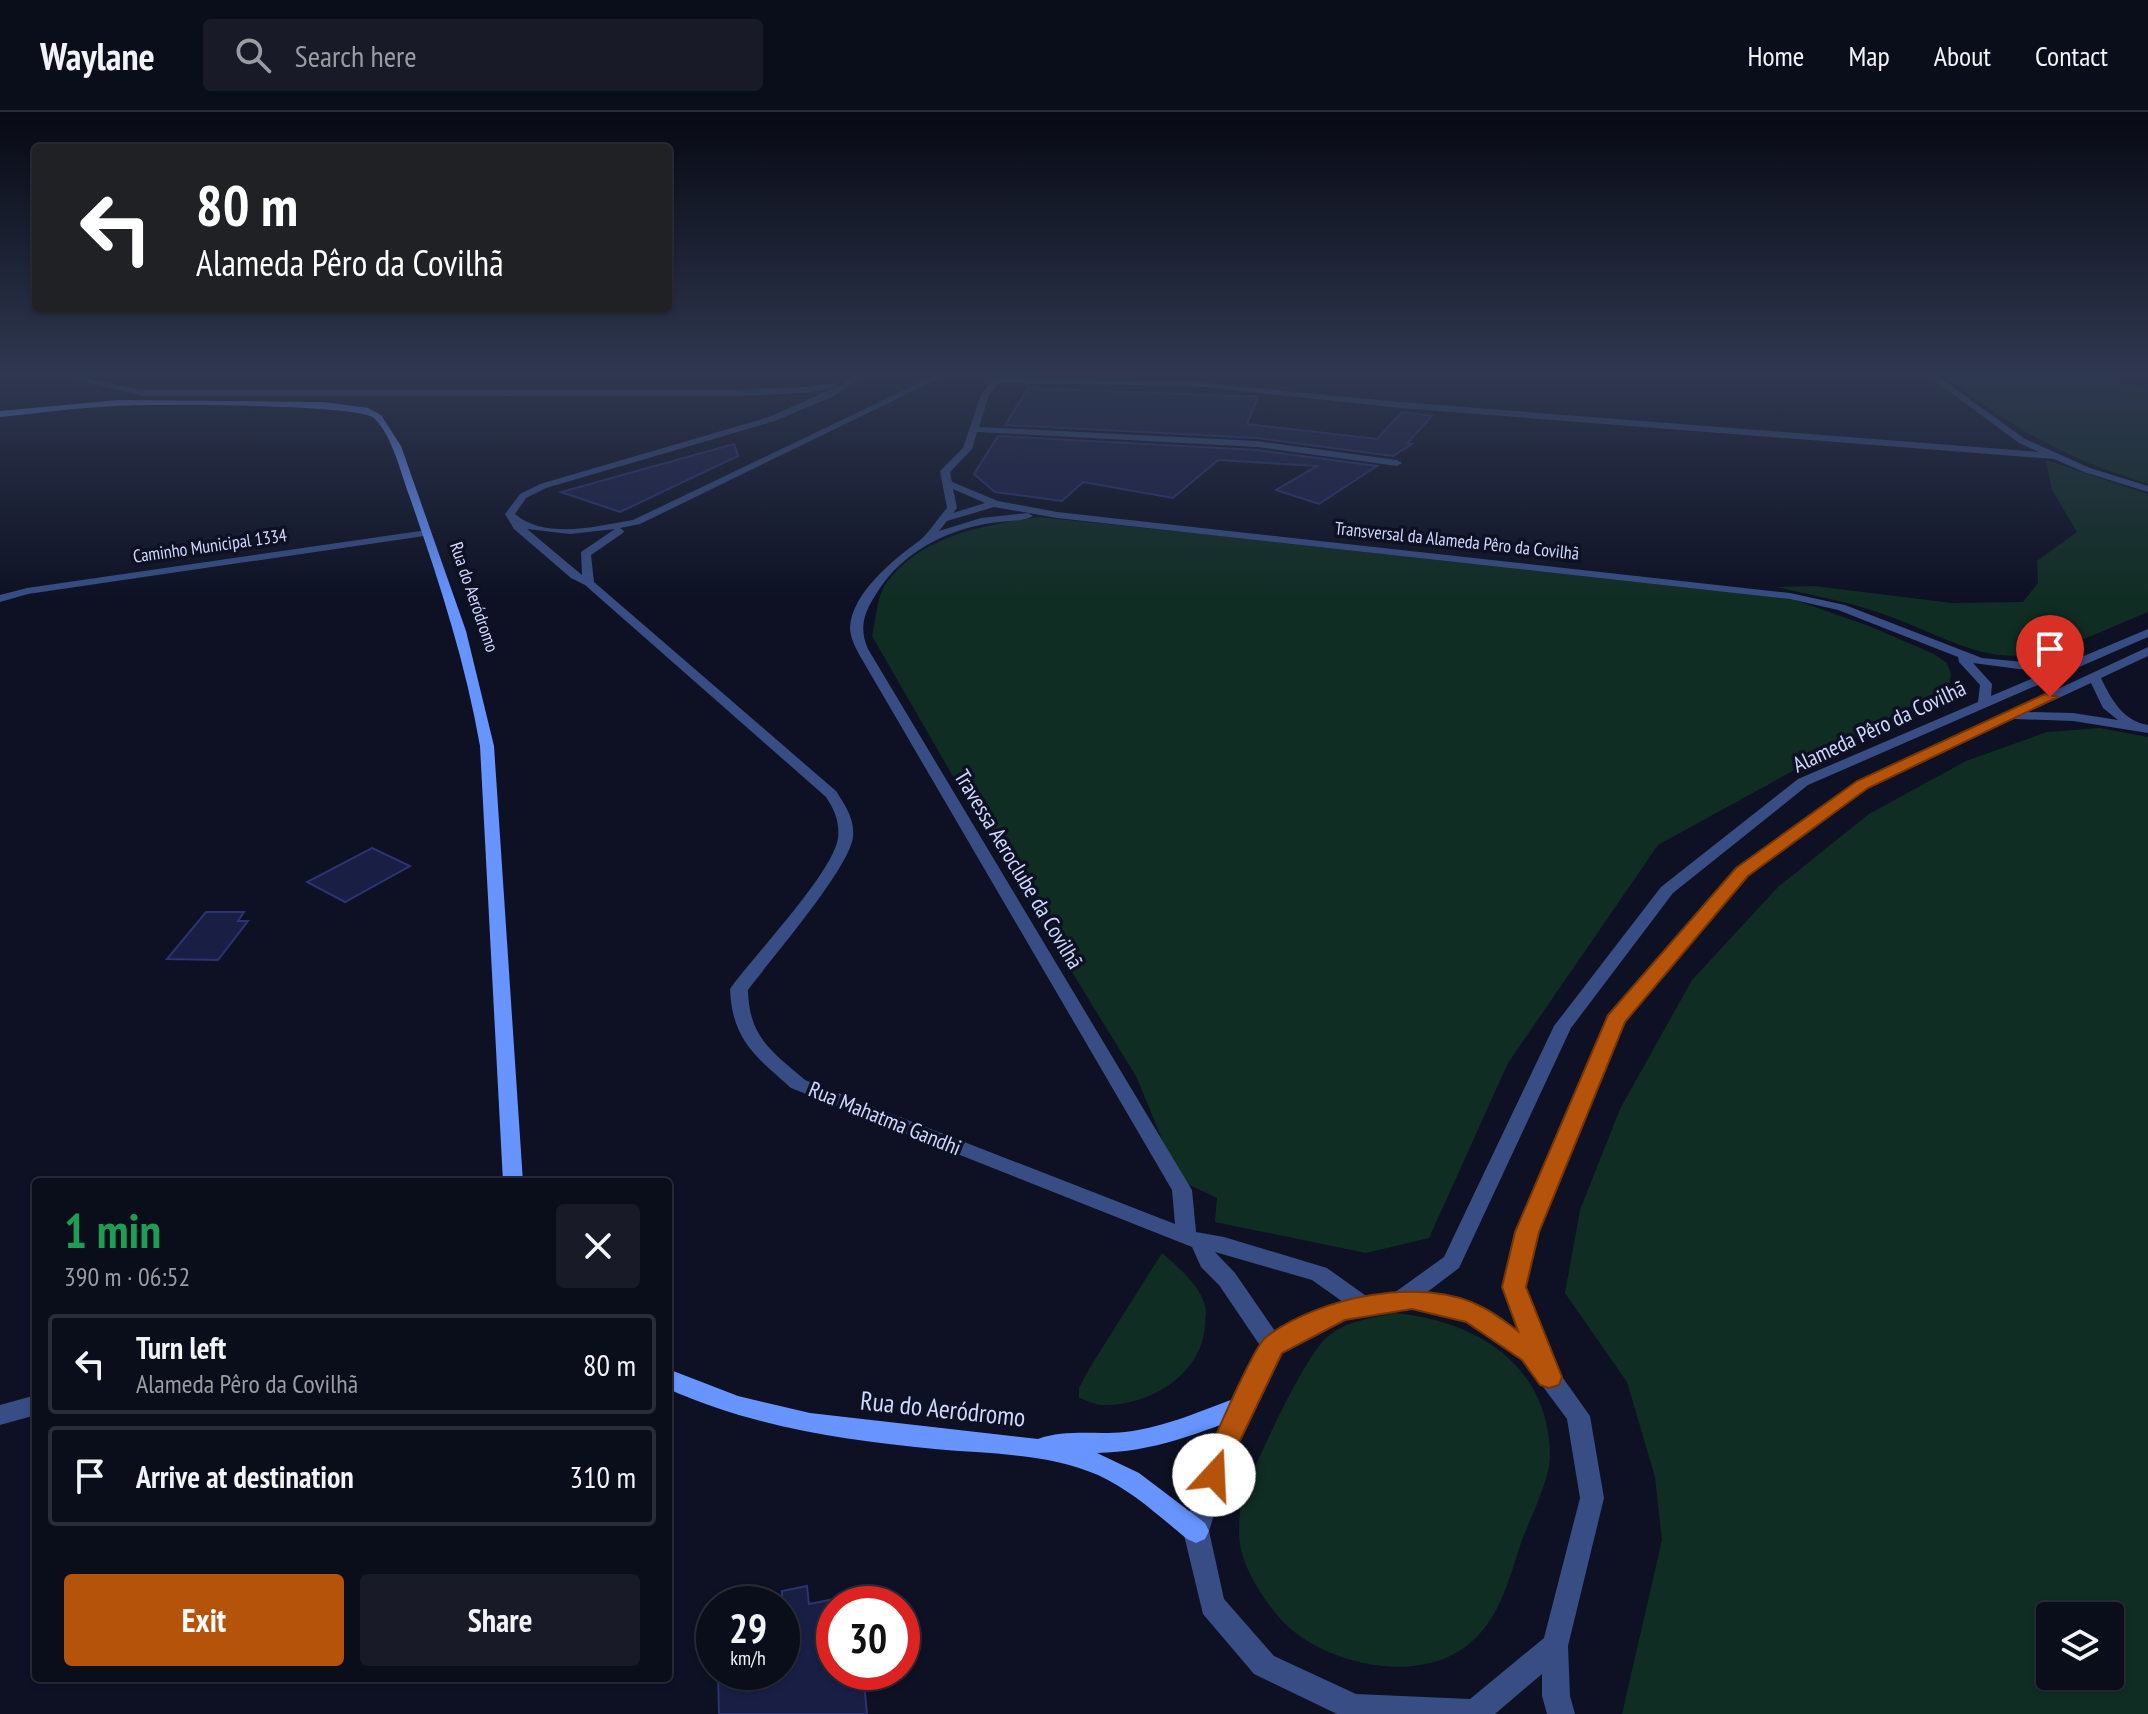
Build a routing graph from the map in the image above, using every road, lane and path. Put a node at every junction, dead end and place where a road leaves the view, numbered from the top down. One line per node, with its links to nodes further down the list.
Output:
1 (397, 450): 18 (main road, Rua do Aeródromo)
2 (668, 450): 15 (street)
3 (786, 450): 16 (street)
4 (966, 450): 10 (street)
5 (1299, 450): 9 (street)
6 (1950, 450): 8 (street)
7 (2042, 450): 8 (street)
8 (2054, 456): 11 (street)
9 (1397, 463)
10 (950, 484): 12 (street, Transversal da Alameda Pêro da Covilhã); 14 (street)
11 (2148, 489)
12 (995, 504): 13 (street, Transversal da Alameda Pêro da Covilhã); 14 (street); 17 (street, Travessa Aeroclube da Covilhã)
13 (1057, 515): 17 (street, Travessa Aeroclube da Covilhã); 24 (street, Transversal da Alameda Pêro da Covilhã)
14 (947, 518): 19 (street, Travessa Aeroclube da Covilhã)
15 (514, 521): 16 (street); 20 (street, Rua Mahatma Gandhi)
16 (636, 522): 20 (street)
17 (970, 523): 19 (street, Travessa Aeroclube da Covilhã)
18 (427, 533): 21 (street, Caminho Municipal 1334); 31 (main road, Rua do Aeródromo)
19 (926, 540): 32 (street, Travessa Aeroclube da Covilhã)
20 (589, 583): 32 (street, Rua Mahatma Gandhi)
21 (0, 599)
22 (2148, 633): 25 (street, Alameda Pêro da Covilhã)
23 (2148, 651): 26 (street)
24 (1955, 654): 25 (street, Transversal da Alameda Pêro da Covilhã); 27 (street, Transversal da Alameda Pêro da Covilhã)
25 (2071, 665): 27 (street, Alameda Pêro da Covilhã)
26 (2094, 676): 28 (street); 29 (street)
27 (1984, 702): 33 (street, Alameda Pêro da Covilhã)
28 (2006, 718): 29 (street); 36 (street)
29 (2131, 725): 30 (street)
30 (2148, 729)
31 (513, 1178)
32 (1193, 1240): 34 (street, Rua Mahatma Gandhi); 35 (street)
33 (1400, 1301): 34 (street); 36 (street)
34 (1366, 1307): 35 (street)
35 (1273, 1346): 38 (street)
36 (1549, 1377): 43 (street)
37 (672, 1384): 41 (main road, Rua do Aeródromo)
38 (1244, 1405): 41 (main road); 42 (street)
39 (32, 1406): 40 (street)
40 (0, 1415)
41 (1036, 1448): 42 (main road, Rua do Aeródromo)
42 (1196, 1531): 44 (street)
43 (1555, 1646): 44 (street); 45 (street)
44 (1410, 1712)
45 (1561, 1714)

